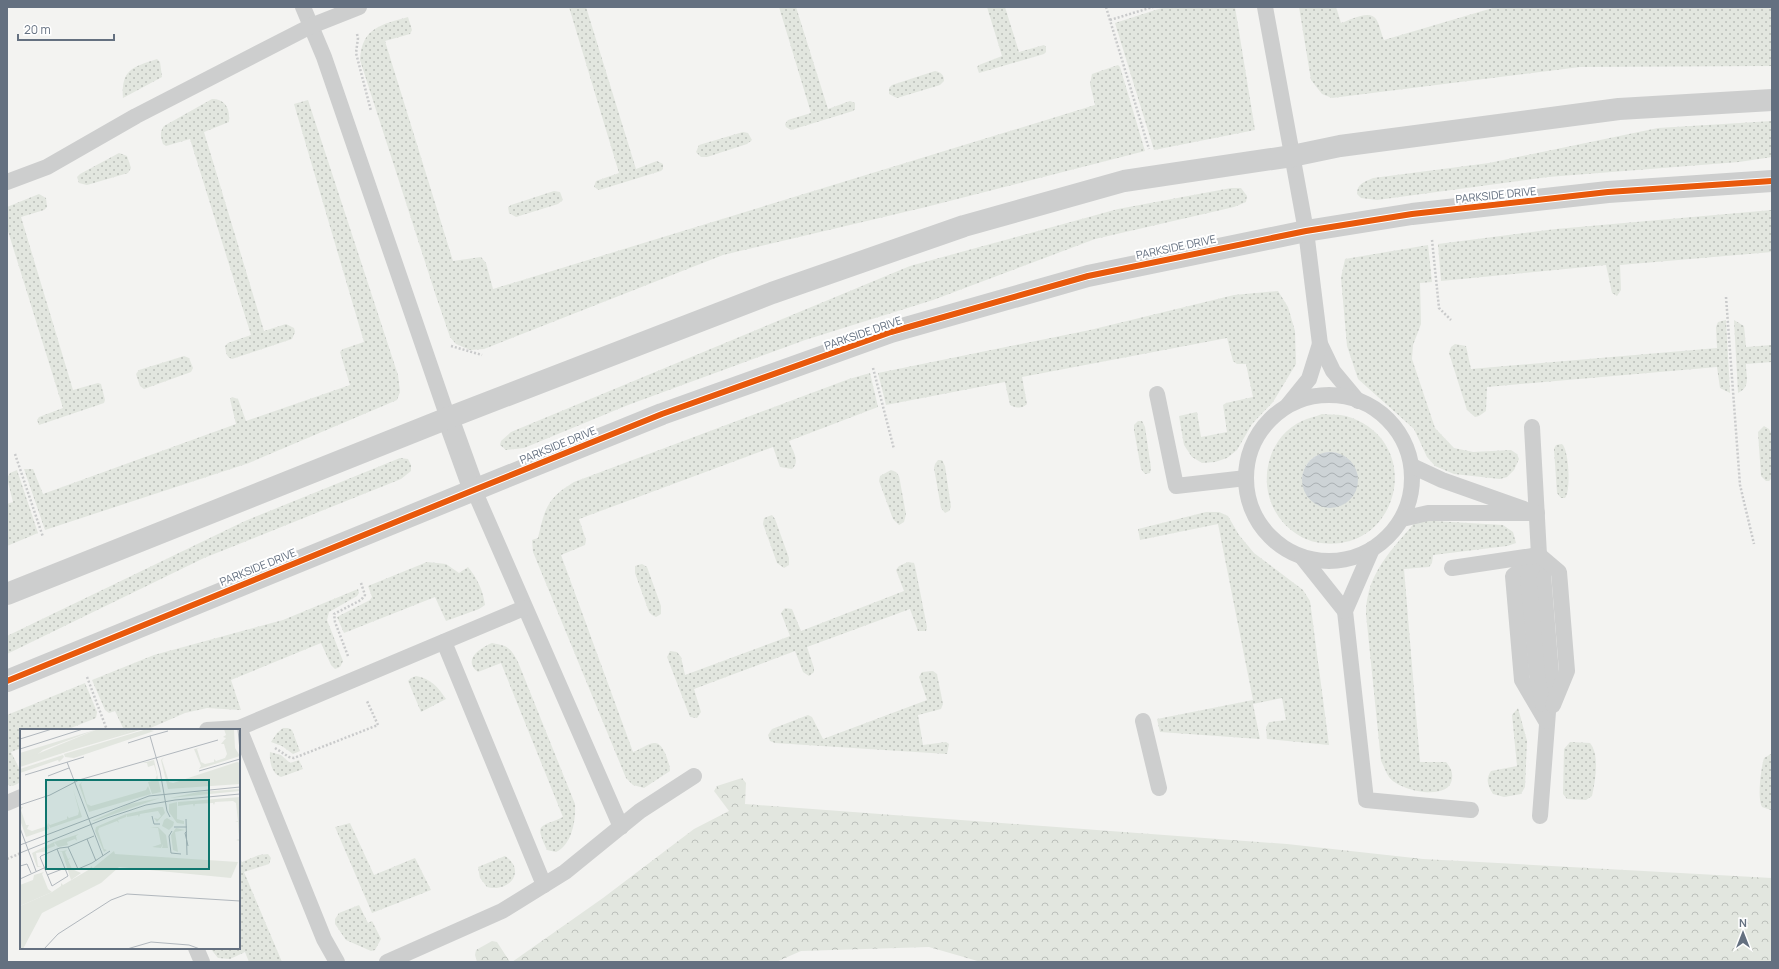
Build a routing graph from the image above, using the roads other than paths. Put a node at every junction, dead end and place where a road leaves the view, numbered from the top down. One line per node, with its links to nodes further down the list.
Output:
1 (302, 7): 4 (lane)
2 (1266, 7): 6 (lane)
3 (354, 9): 4 (lane)
4 (311, 26): 8 (lane); 14 (lane)
5 (1772, 100): 6 (street)
6 (1292, 156): 9 (lane); 14 (street)
7 (1772, 181): 9 (street, PARKSIDE DRIVE)
8 (7, 182)
9 (1306, 231): 10 (lane); 18 (street, PARKSIDE DRIVE)
10 (1320, 344): 12 (lane); 13 (lane)
11 (1157, 394): 17 (lane)
12 (1358, 401): 13 (lane); 16 (lane)
13 (1288, 405): 17 (lane)
14 (448, 418): 18 (street); 25 (street)
15 (1532, 427): 19 (lane)
16 (1412, 466): 19 (lane); 20 (lane)
17 (1246, 478): 23 (lane)
18 (474, 490): 26 (lane); 29 (street, PARKSIDE DRIVE)
19 (1537, 513): 20 (lane); 22 (lane)
20 (1402, 519): 21 (lane)
21 (1372, 549): 23 (lane); 27 (lane)
22 (1539, 555): 24 (lane); 31 (lane); 31 (lane)
23 (1302, 557): 27 (lane)
24 (1452, 568)
25 (7, 594)
26 (524, 608): 28 (lane); 41 (lane)
27 (1345, 611): 39 (lane)
28 (444, 642): 32 (lane); 42 (lane)
29 (7, 681)
30 (1144, 721): 36 (lane)
31 (1546, 721): 40 (lane)
32 (239, 728): 33 (lane)
33 (223, 729)
34 (240, 731): 45 (lane)
35 (694, 776): 41 (lane)
36 (1159, 788)
37 (20, 797): 38 (lane)
38 (7, 803)
39 (1471, 810)
40 (1540, 816)
41 (621, 827): 42 (lane)
42 (544, 885): 46 (lane)
43 (196, 949): 44 (lane)
44 (202, 962)
45 (338, 962)
46 (387, 962)

